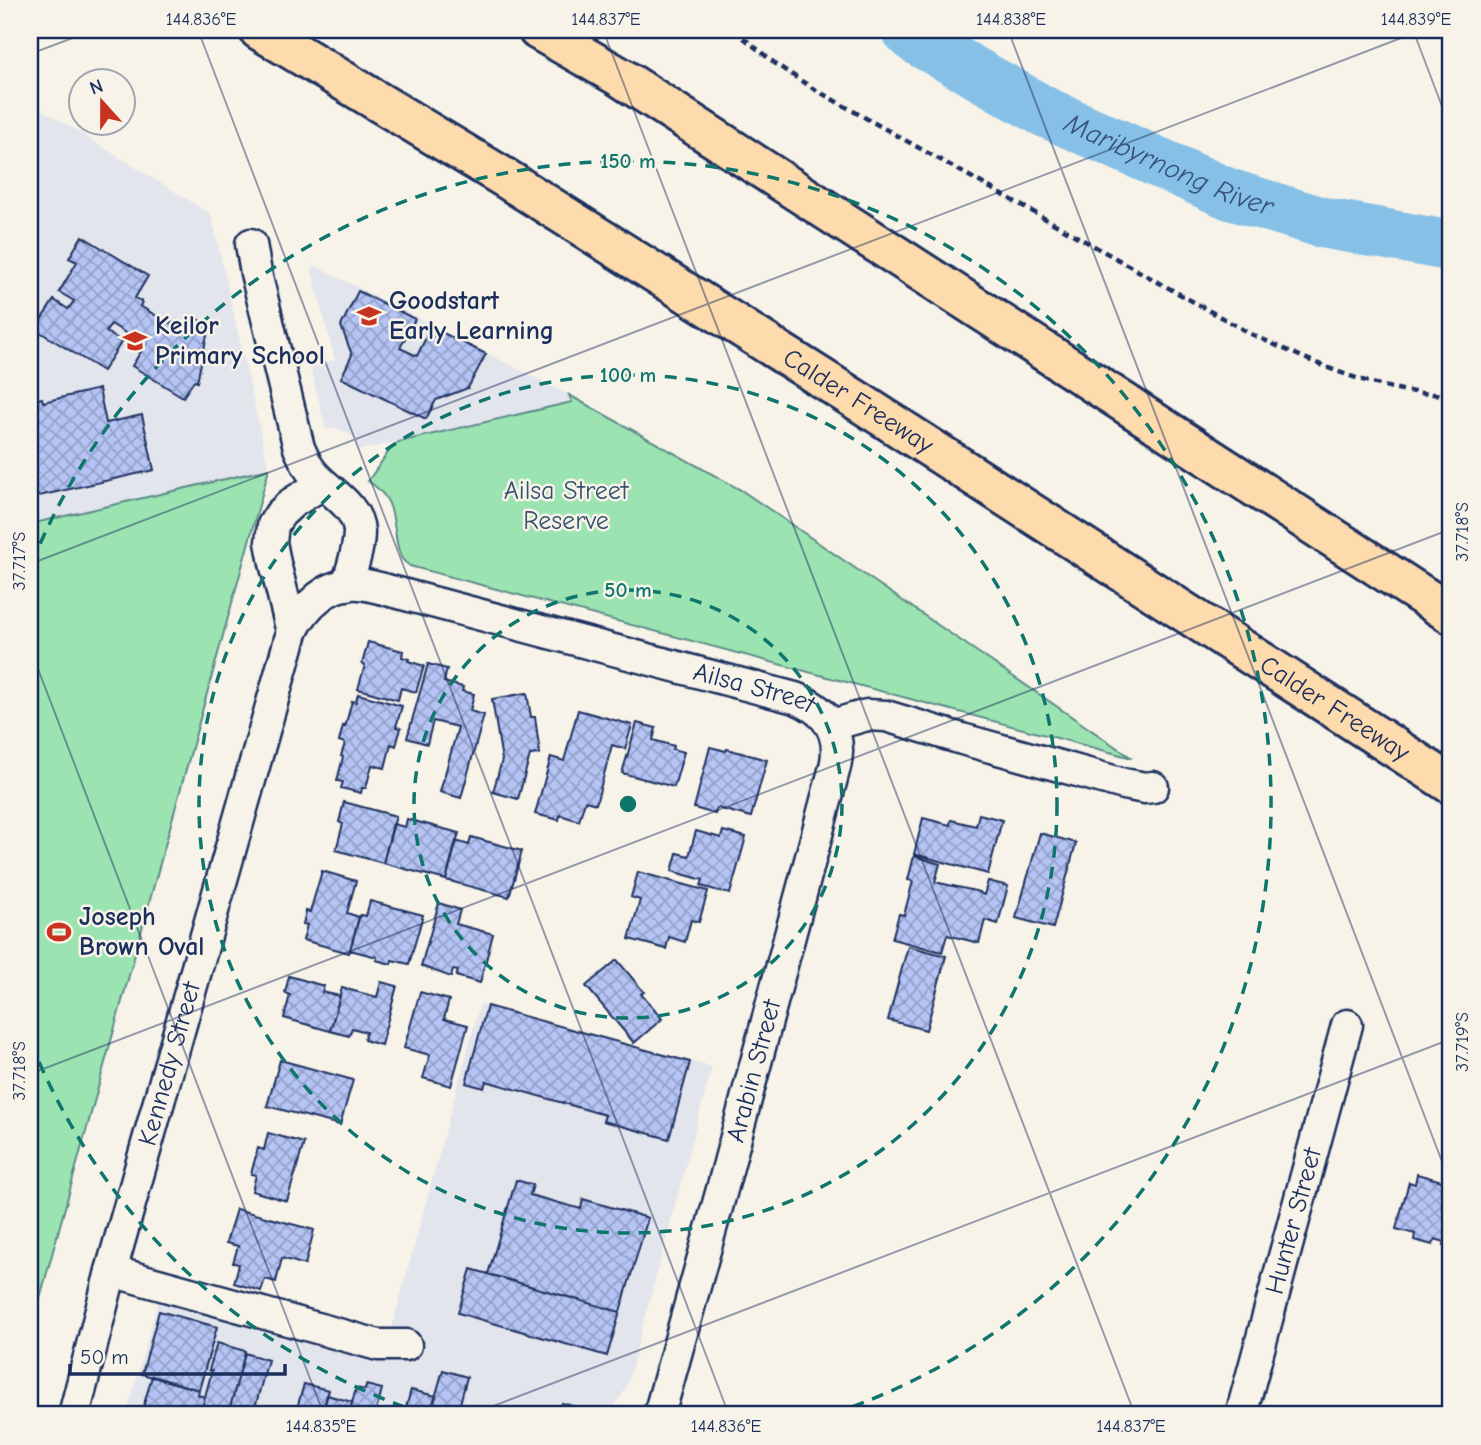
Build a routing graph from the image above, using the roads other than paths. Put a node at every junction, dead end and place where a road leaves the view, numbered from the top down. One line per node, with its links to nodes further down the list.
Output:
1 (259, 30): 11 (highway, Calder Freeway)
2 (538, 30): 4 (highway)
3 (555, 30): 4 (highway)
4 (620, 77): 8 (highway)
5 (251, 244): 6 (street)
6 (322, 484): 7 (street); 9 (street, Kennedy Street)
7 (346, 584): 9 (street, Kennedy Street); 10 (street, Ailsa Street)
8 (1451, 614)
9 (292, 632): 14 (street, Kennedy Street)
10 (832, 725): 12 (street, Ailsa Street); 17 (street, Arabin Street)
11 (1451, 784)
12 (1153, 787)
13 (1347, 1025): 18 (street, Hunter Street)
14 (111, 1271): 15 (street); 16 (street, Kennedy Street)
15 (406, 1345)
16 (74, 1415)
17 (659, 1415)
18 (1241, 1415)

